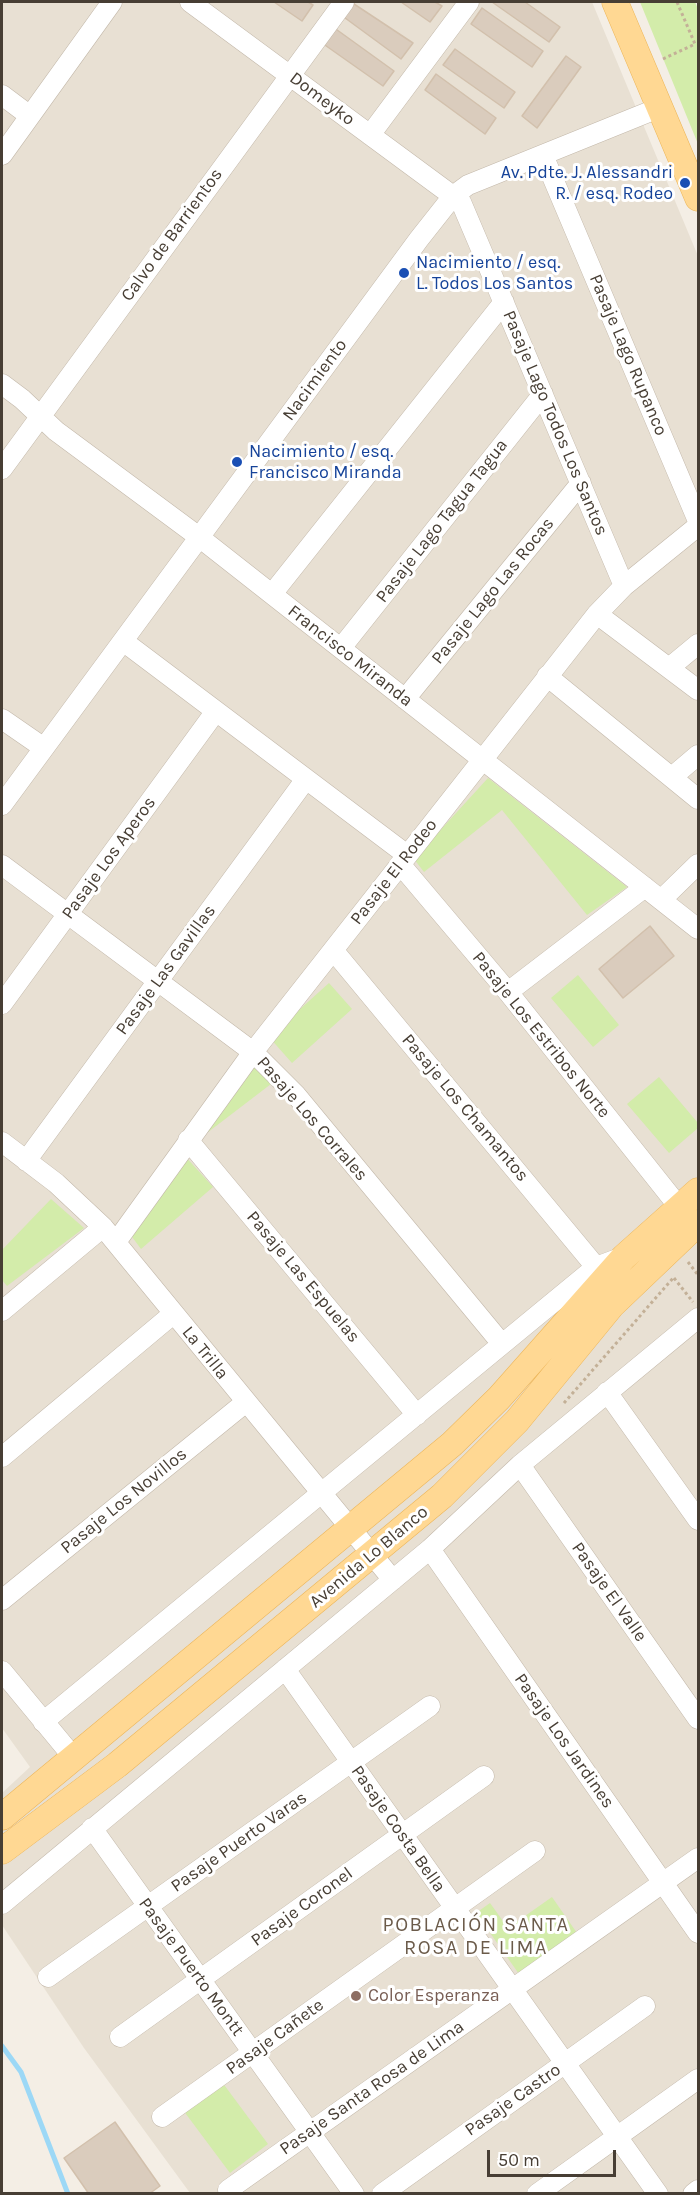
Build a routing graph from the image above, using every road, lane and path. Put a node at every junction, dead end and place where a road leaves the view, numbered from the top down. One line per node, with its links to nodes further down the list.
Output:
1 (112, 2): 11 (street)
2 (344, 2): 8 (street, Calvo de Barrientos)
3 (469, 2): 12 (street)
4 (615, 2): 7 (main road)
5 (677, 2): 7 (path)
6 (198, 4): 8 (street, Domeyko)
7 (644, 67): 10 (main road)
8 (290, 75): 12 (street, Domeyko); 20 (street, Calvo de Barrientos)
9 (2, 95): 11 (street)
10 (661, 107): 14 (street, Nacimiento); 16 (main road)
11 (30, 116): 13 (street)
12 (370, 135): 15 (street, Domeyko)
13 (2, 155)
14 (543, 155): 15 (street, Nacimiento); 23 (street, Pasaje Lago Rupanco)
15 (453, 196): 17 (street, Pasaje Lago Todos Los Santos); 24 (street, Nacimiento)
16 (699, 198)
17 (504, 302): 19 (street, Pasaje Lago Todos Los Santos); 26 (street)
18 (2, 384): 20 (street, Francisco Miranda)
19 (543, 394): 22 (street, Pasaje Lago Todos Los Santos); 30 (street, Pasaje Lago Tagua Tagua)
20 (40, 416): 21 (street, Calvo de Barrientos); 24 (street, Francisco Miranda)
21 (2, 469)
22 (580, 483): 25 (street, Pasaje Lago Todos Los Santos); 34 (street, Pasaje Lago Las Rocas)
23 (699, 524): 25 (street, Pasaje El Rodeo)
24 (199, 537): 26 (street, Francisco Miranda); 28 (street, Nacimiento)
25 (624, 586): 27 (street, Pasaje El Rodeo)
26 (272, 594): 30 (street, Francisco Miranda)
27 (597, 614): 31 (street); 32 (street, Pasaje El Rodeo)
28 (123, 641): 35 (street, Pasaje Los Estribos Norte); 37 (street, Nacimiento)
29 (699, 644): 31 (street)
30 (341, 648): 34 (street, Francisco Miranda)
31 (669, 668): 33 (street)
32 (547, 676): 39 (street, Pasaje El Rodeo); 40 (street)
33 (699, 690)
34 (405, 699): 39 (street, Francisco Miranda)
35 (216, 711): 41 (street, Pasaje Los Estribos Norte); 49 (street, Pasaje Los Aperos)
36 (2, 719): 37 (street)
37 (44, 748): 43 (street, Nacimiento)
38 (699, 755): 40 (street)
39 (483, 760): 44 (street, Pasaje El Rodeo); 47 (street, Francisco Miranda)
40 (672, 777): 42 (street)
41 (306, 780): 44 (street, Pasaje Los Estribos Norte); 52 (street, Pasaje Las Gavillas)
42 (699, 798)
43 (2, 805)
44 (403, 860): 51 (street, Pasaje El Rodeo); 53 (street, Pasaje Los Estribos Norte)
45 (699, 864): 48 (street)
46 (2, 865): 49 (street, Pasaje Los Corrales)
47 (645, 887): 48 (street, Francisco Miranda); 53 (street)
48 (661, 900): 50 (street, Francisco Miranda)
49 (68, 914): 52 (street, Pasaje Los Corrales); 54 (street, Pasaje Los Aperos)
50 (699, 929)
51 (333, 950): 55 (street, Pasaje El Rodeo); 65 (street, Pasaje Los Chamantos)
52 (158, 981): 55 (street, Pasaje Los Corrales); 58 (street, Pasaje Las Gavillas)
53 (508, 992): 60 (street, Pasaje Los Estribos Norte)
54 (2, 1004)
55 (253, 1052): 56 (street, Pasaje El Rodeo); 72 (street, Pasaje Los Corrales)
56 (188, 1140): 62 (street, Pasaje El Rodeo); 75 (street, Pasaje Las Espuelas)
57 (2, 1142): 58 (street, La Trilla)
58 (26, 1161): 61 (street, La Trilla)
59 (699, 1191): 60 (main road, Avenida Lo Blanco)
60 (689, 1215): 63 (main road, Avenida Lo Blanco); 82 (main road, Avenida Lo Blanco)
61 (103, 1227): 62 (street, La Trilla); 68 (street)
62 (116, 1242): 70 (street, La Trilla)
63 (624, 1257): 65 (street, Avenida Lo Blanco); 80 (main road, Avenida Lo Blanco)
64 (687, 1261): 66 (path)
65 (596, 1267): 72 (street, Avenida Lo Blanco)
66 (699, 1275)
67 (674, 1278): 69 (path)
68 (5, 1302)
69 (699, 1310)
70 (173, 1314): 74 (street, La Trilla); 76 (street)
71 (699, 1318): 73 (street, Avenida Lo Blanco)
72 (502, 1344): 75 (street, Avenida Lo Blanco)
73 (607, 1392): 77 (street, Avenida Lo Blanco); 79 (street)
74 (246, 1402): 78 (street, La Trilla); 84 (street, Pasaje Los Novillos)
75 (417, 1414): 78 (street, Avenida Lo Blanco)
76 (2, 1457)
77 (520, 1465): 81 (street, Avenida Lo Blanco); 88 (street, Pasaje El Valle)
78 (321, 1493): 80 (street, La Trilla); 89 (street, Avenida Lo Blanco)
79 (699, 1520)
80 (350, 1529): 82 (street, La Trilla); 90 (main road, Avenida Lo Blanco)
81 (430, 1549): 83 (street, Avenida Lo Blanco); 99 (street, Pasaje Los Jardines)
82 (372, 1554): 83 (street, La Trilla); 96 (main road, Avenida Lo Blanco)
83 (393, 1580): 85 (street, Avenida Lo Blanco)
84 (2, 1600)
85 (285, 1669): 91 (street, Pasaje Costa Bella); 94 (street, Avenida Lo Blanco)
86 (2, 1671): 89 (street)
87 (430, 1706): 91 (street, Pasaje Puerto Varas)
88 (699, 1719)
89 (43, 1722): 90 (street)
90 (74, 1758): 93 (main road, Avenida Lo Blanco)
91 (351, 1762): 95 (street, Pasaje Costa Bella); 101 (street, Pasaje Puerto Varas)
92 (484, 1776): 95 (street, Pasaje Coronel)
93 (2, 1817)
94 (92, 1828): 100 (street, Avenida Lo Blanco); 101 (street, Pasaje Puerto Montt)
95 (403, 1835): 102 (street, Pasaje Costa Bella); 105 (street, Pasaje Coronel)
96 (2, 1851)
97 (535, 1851): 102 (street, Pasaje Cañete)
98 (699, 1858): 99 (street, Pasaje Santa Rosa de Lima)
99 (663, 1882): 103 (street, Pasaje Los Jardines); 106 (street, Pasaje Santa Rosa de Lima)
100 (2, 1904)
101 (148, 1906): 104 (street, Pasaje Puerto Varas); 105 (street, Pasaje Puerto Montt)
102 (455, 1908): 106 (street, Pasaje Costa Bella); 109 (street, Pasaje Cañete)
103 (699, 1934)
104 (48, 1977)
105 (200, 1980): 108 (street, Pasaje Coronel); 109 (street, Pasaje Puerto Montt)
106 (512, 1989): 110 (street, Pasaje Costa Bella); 113 (street, Pasaje Santa Rosa de Lima)
107 (645, 2006): 110 (street, Pasaje Castro)
108 (120, 2037)
109 (253, 2053): 112 (street, Pasaje Cañete); 113 (street, Pasaje Puerto Montt)
110 (565, 2063): 114 (street, Pasaje Costa Bella); 118 (street, Pasaje Castro)
111 (699, 2079): 114 (street)
112 (162, 2117)
113 (310, 2132): 115 (street, Pasaje Santa Rosa de Lima); 117 (street, Pasaje Puerto Montt)
114 (617, 2136): 119 (street); 120 (street, Pasaje Costa Bella)
115 (228, 2190)
116 (699, 2190): 121 (street)
117 (354, 2193)
118 (382, 2193)
119 (537, 2193)
120 (658, 2193)
121 (693, 2193)

